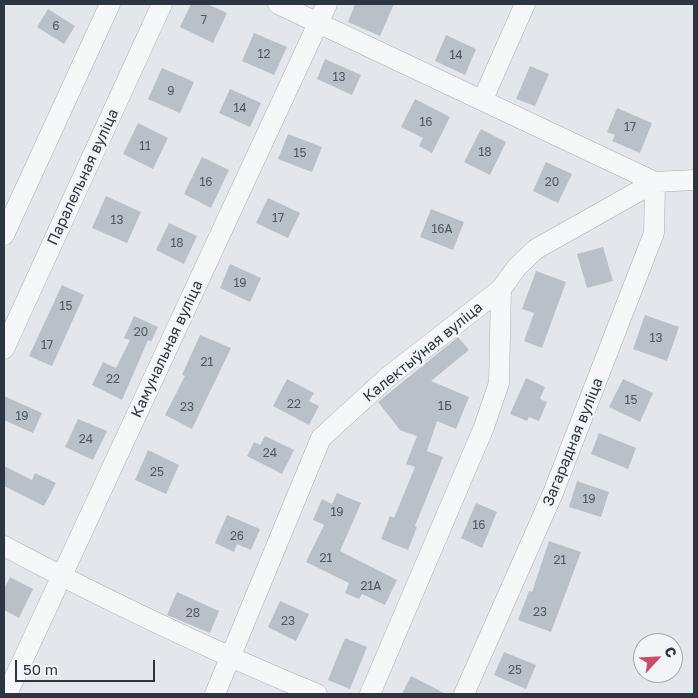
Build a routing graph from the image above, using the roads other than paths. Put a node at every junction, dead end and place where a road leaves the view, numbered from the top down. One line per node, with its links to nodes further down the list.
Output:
1 (110, 4): 9 (street)
2 (162, 4): 11 (street, Паралельная вуліца)
3 (278, 4): 5 (street)
4 (525, 4): 6 (street)
5 (323, 13): 6 (street); 13 (street, Камунальная вуліца)
6 (483, 99): 8 (street)
7 (694, 180): 8 (street)
8 (655, 182): 10 (street, Калектыўная вуліца); 19 (street, Загарадная вуліца)
9 (4, 235)
10 (501, 290): 14 (street, Калектыўная вуліца); 18 (street)
11 (4, 349)
12 (4, 546): 13 (street)
13 (61, 576): 14 (street); 15 (street, Камунальная вуліца)
14 (230, 658): 16 (street, Калектыўная вуліца); 17 (street)
15 (7, 694)
16 (215, 694)
17 (317, 694)
18 (370, 694)
19 (464, 694)

